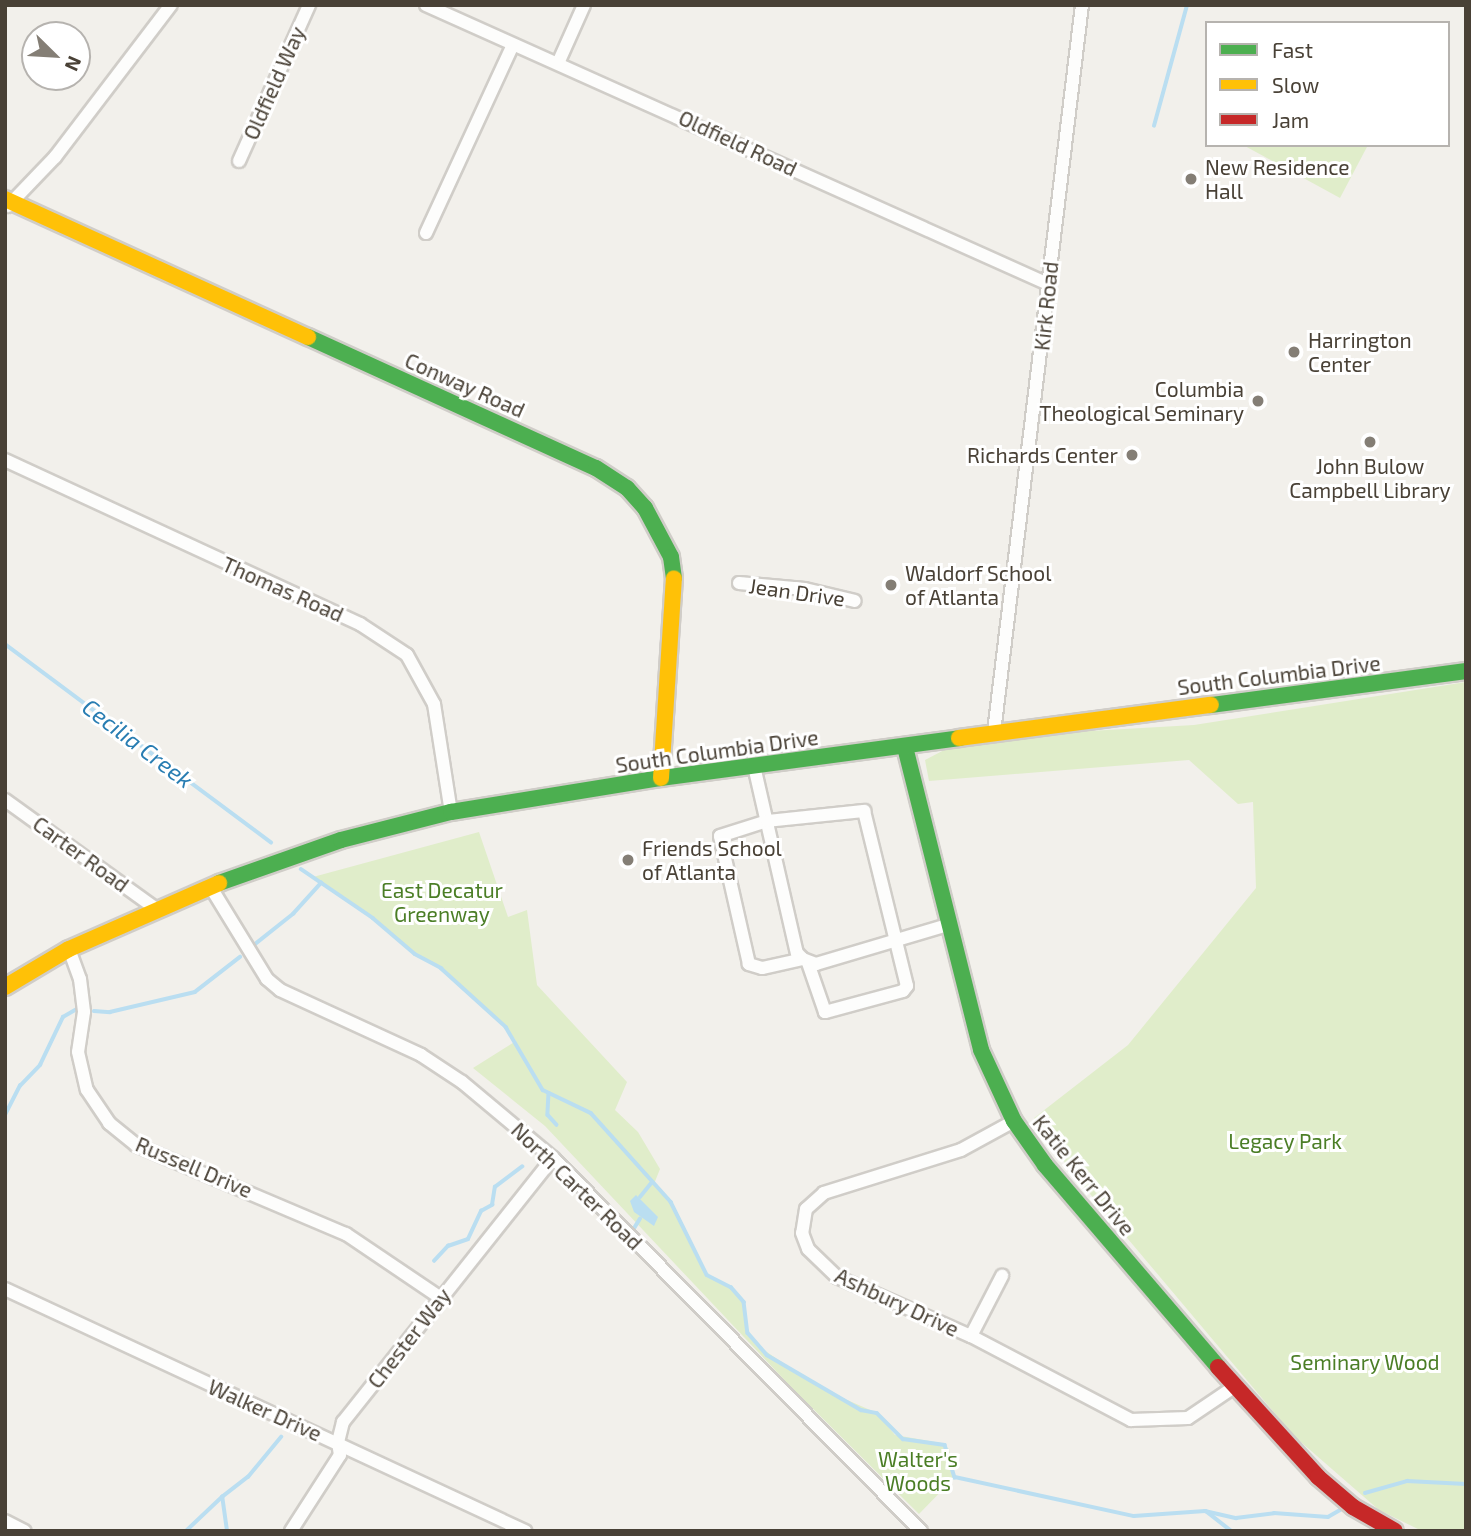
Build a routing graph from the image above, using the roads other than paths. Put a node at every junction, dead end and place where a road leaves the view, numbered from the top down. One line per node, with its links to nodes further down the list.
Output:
1 (171, 5): 9 (street)
2 (309, 5): 8 (street, Oldfield Way)
3 (426, 5): 6 (street, Oldfield Road)
4 (584, 5): 7 (street)
5 (1082, 5): 11 (street, Kirk Road)
6 (513, 45): 7 (street, Oldfield Road); 10 (street)
7 (559, 61): 11 (street, Oldfield Road)
8 (239, 161)
9 (8, 203): 19 (street, Conway Road)
10 (426, 233)
11 (1048, 284): 16 (street, Kirk Road)
12 (5, 460): 21 (street, Thomas Road)
13 (739, 583): 14 (street, Jean Drive)
14 (855, 601)
15 (1466, 671): 16 (street, South Columbia Drive)
16 (995, 732): 17 (street, South Columbia Drive)
17 (905, 747): 18 (street, South Columbia Drive); 25 (street, Katie Kerr Drive)
18 (754, 766): 19 (street, South Columbia Drive); 22 (street)
19 (661, 778): 21 (street, South Columbia Drive)
20 (5, 800): 24 (street, Carter Road)
21 (451, 812): 23 (street, South Columbia Drive)
22 (767, 821): 26 (street); 28 (street); 28 (street)
23 (210, 886): 24 (street, South Columbia Drive); 31 (street, North Carter Road)
24 (155, 908): 27 (street, South Columbia Drive)
25 (948, 925): 26 (street); 30 (street, Katie Kerr Drive)
26 (897, 940): 28 (street); 28 (street)
27 (69, 949): 29 (street, South Columbia Drive); 34 (street, Russell Drive)
28 (805, 961)
29 (5, 987)
30 (1014, 1121): 35 (street, Ashbury Drive); 36 (street, Katie Kerr Drive)
31 (553, 1158): 34 (street, Chester Way); 42 (street, North Carter Road)
32 (1002, 1276): 35 (street)
33 (5, 1289): 37 (street, Walker Drive)
34 (441, 1298): 37 (street, Chester Way)
35 (971, 1336): 36 (street, Ashbury Drive)
36 (1234, 1387): 43 (street, Katie Kerr Drive)
37 (338, 1442): 40 (street, Chester Way); 41 (street, Walker Drive)
38 (5, 1521): 39 (street)
39 (25, 1531)
40 (291, 1531)
41 (525, 1531)
42 (921, 1531)
43 (1395, 1531)

